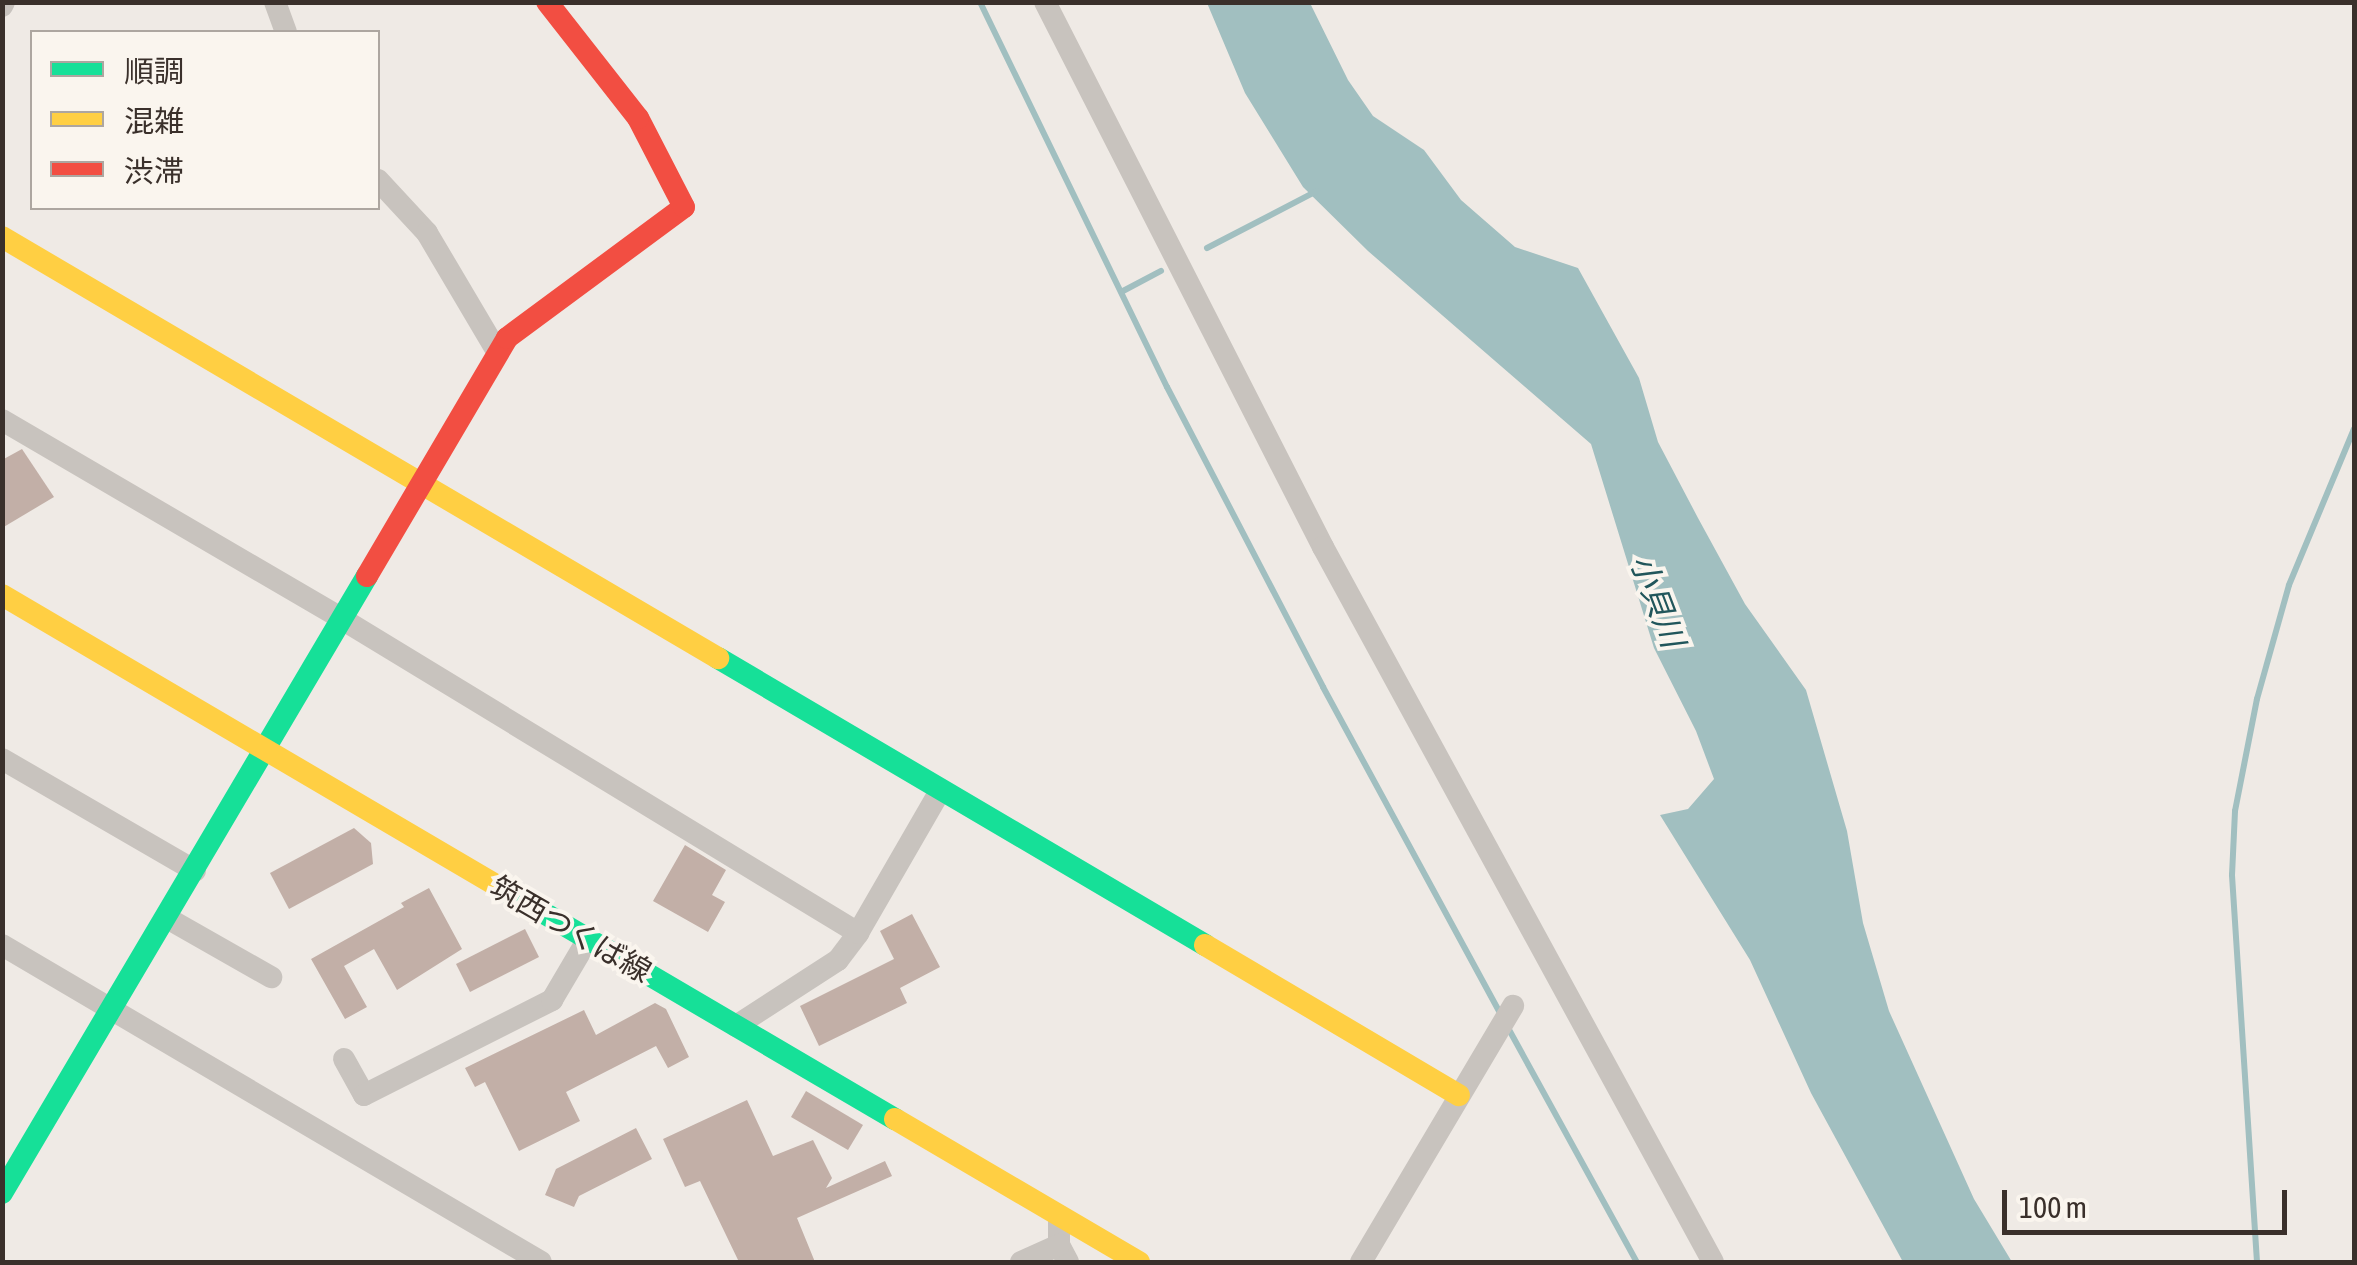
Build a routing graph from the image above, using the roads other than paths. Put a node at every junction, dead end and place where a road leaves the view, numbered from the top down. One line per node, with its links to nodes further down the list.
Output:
1 (275, 2): 4 (street)
2 (547, 2): 7 (street)
3 (1045, 2): 33 (street)
4 (285, 30)
5 (380, 182): 7 (street)
6 (2, 236): 9 (street)
7 (498, 353): 9 (street)
8 (2, 420): 11 (street)
9 (425, 483): 11 (street); 14 (street)
10 (2, 595): 12 (street, 筑西つくば線)
11 (342, 619): 12 (street); 17 (street)
12 (264, 748): 15 (street); 18 (street, 筑西つくば線)
13 (2, 760): 15 (street)
14 (940, 791): 17 (street); 25 (street)
15 (195, 871): 16 (street)
16 (167, 918): 20 (street); 21 (street)
17 (858, 934): 23 (street)
18 (588, 939): 23 (street, 筑西つくば線); 24 (street)
19 (2, 944): 21 (street)
20 (271, 976)
21 (112, 1010): 26 (street); 29 (street)
22 (1508, 1016): 25 (street)
23 (736, 1026): 27 (street, 筑西つくば線)
24 (344, 1059)
25 (1460, 1095): 32 (street)
26 (2, 1193)
27 (1059, 1216): 28 (street); 31 (street, 筑西つくば線)
28 (1063, 1254): 30 (street)
29 (541, 1262)
30 (1021, 1262)
31 (1139, 1262)
32 (1361, 1262)
33 (1712, 1262)

